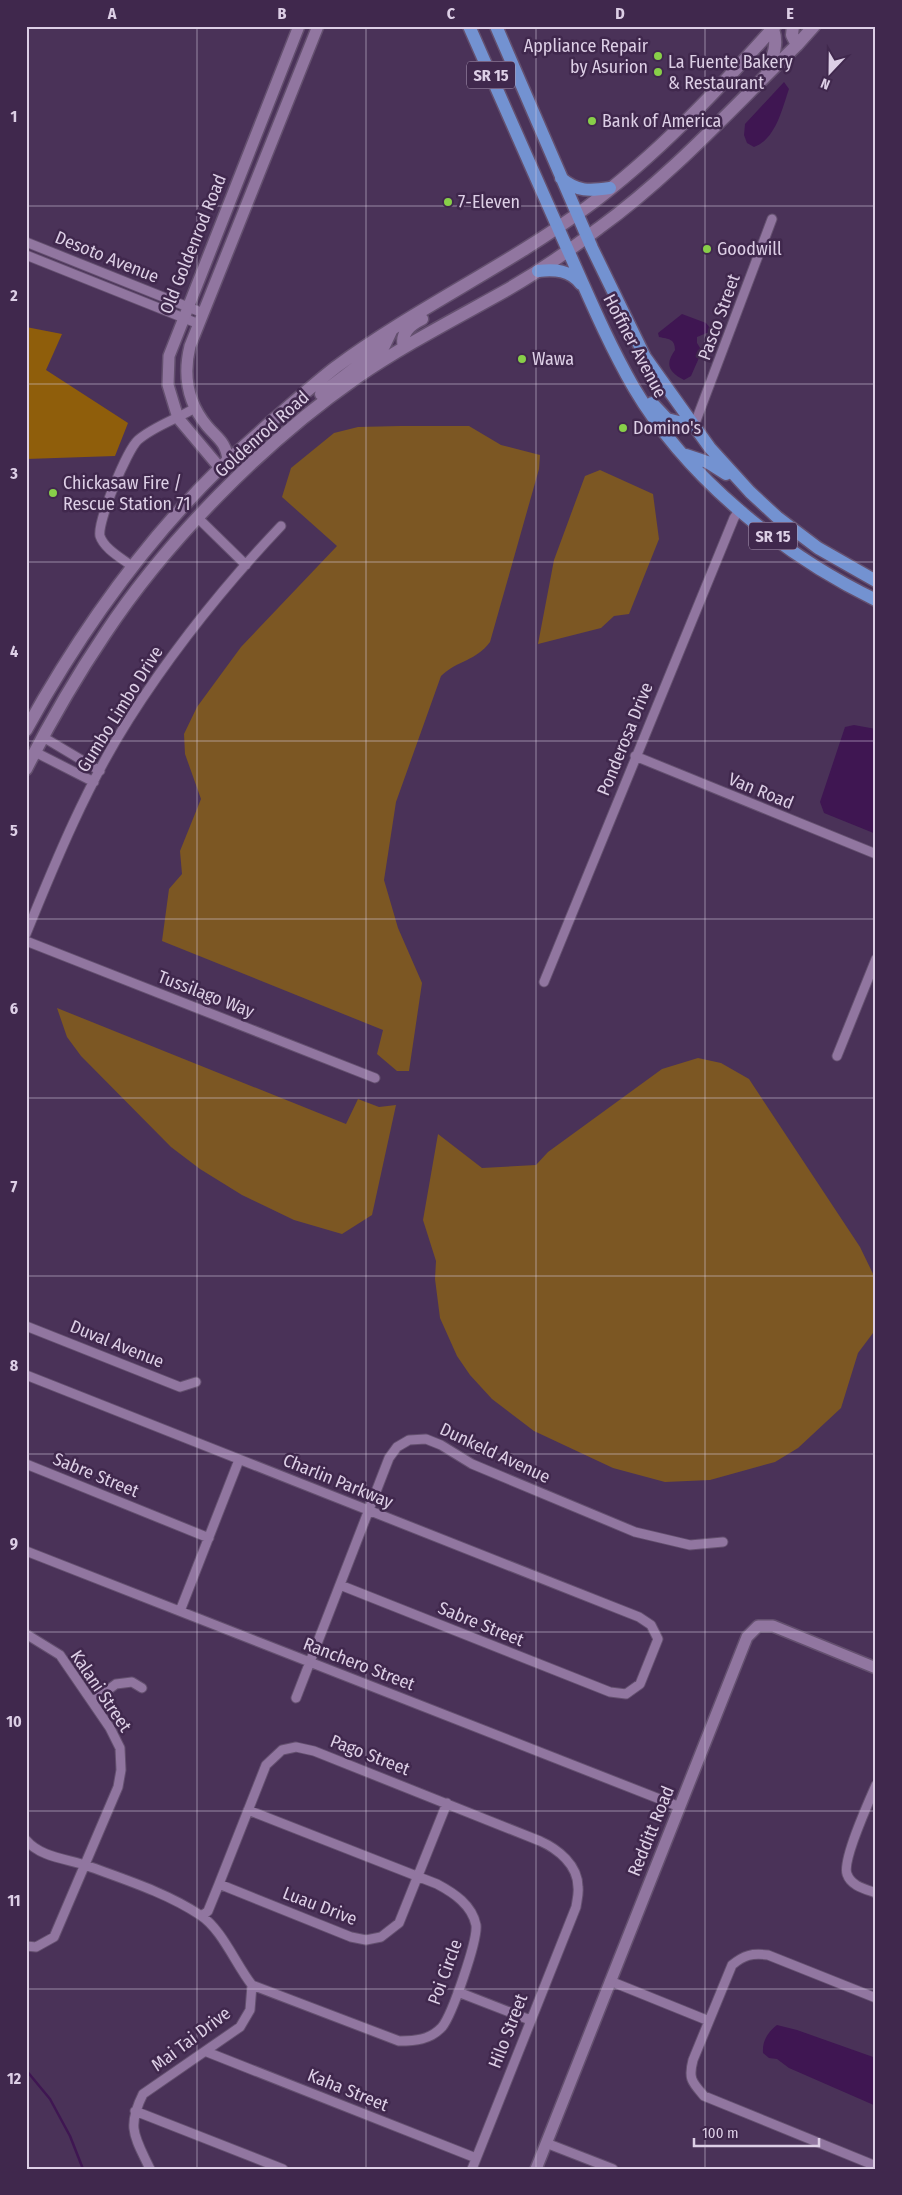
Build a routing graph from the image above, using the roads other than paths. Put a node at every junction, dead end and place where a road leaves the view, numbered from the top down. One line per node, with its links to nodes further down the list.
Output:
1 (299, 26): 22 (street, Old Goldenrod Road)
2 (318, 26): 23 (street, Old Goldenrod Road)
3 (469, 26): 14 (main road, Hoffner Avenue / SR 15)
4 (496, 26): 10 (main road, Hoffner Avenue / SR 15)
5 (793, 26): 8 (main road)
6 (814, 26): 8 (main road, Goldenrod Road)
7 (774, 28): 9 (main road); 11 (main road, Goldenrod Road)
8 (797, 45): 9 (main road, Goldenrod Road)
9 (761, 80): 15 (main road, Goldenrod Road)
10 (561, 177): 11 (main road); 12 (main road, Hoffner Avenue / SR 15)
11 (610, 188): 12 (main road, Goldenrod Road)
12 (577, 214): 14 (main road, Goldenrod Road); 15 (main road, Hoffner Avenue / SR 15)
13 (772, 219): 32 (street, Pasco Street)
14 (558, 227): 17 (main road, Hoffner Avenue / SR 15); 20 (main road, Goldenrod Road)
15 (587, 237): 17 (main road, Goldenrod Road); 32 (main road, Hoffner Avenue / SR 15)
16 (26, 242): 22 (street, Desoto Avenue)
17 (568, 250): 19 (main road, Goldenrod Road); 21 (main road, Hoffner Avenue / SR 15)
18 (26, 255): 24 (street, Desoto Avenue)
19 (538, 271): 21 (main road); 27 (main road, Goldenrod Road)
20 (476, 279): 26 (main road, Goldenrod Road); 27 (main road)
21 (584, 287): 28 (main road, Hoffner Avenue / SR 15)
22 (187, 307): 23 (street, Desoto Avenue); 24 (street, Old Goldenrod Road)
23 (203, 313): 25 (street, Old Goldenrod Road)
24 (183, 318): 25 (street, Desoto Avenue); 31 (street, Old Goldenrod Road)
25 (199, 324): 29 (street, Old Goldenrod Road)
26 (392, 328): 30 (main road); 34 (main road, Goldenrod Road)
27 (404, 347): 30 (main road, Goldenrod Road)
28 (617, 355): 32 (main road); 33 (main road, Hoffner Avenue / SR 15)
29 (195, 408): 31 (street); 34 (street, Old Goldenrod Road)
30 (305, 416): 35 (main road, Goldenrod Road)
31 (178, 418): 34 (street, Old Goldenrod Road); 41 (street)
32 (694, 426): 37 (main road, Hoffner Avenue / SR 15)
33 (683, 454): 36 (main road, Hoffner Avenue / SR 15); 37 (main road)
34 (224, 464): 35 (main road); 41 (main road, Goldenrod Road)
35 (215, 500): 38 (main road, Goldenrod Road)
36 (740, 509): 43 (main road, Hoffner Avenue / SR 15); 47 (street, Ponderosa Drive)
37 (777, 517): 42 (main road, Hoffner Avenue / SR 15)
38 (198, 518): 40 (street); 45 (main road, Goldenrod Road)
39 (282, 526): 40 (street, Gumbo Limbo Drive)
40 (246, 565): 51 (street, Gumbo Limbo Drive)
41 (133, 567): 44 (main road, Goldenrod Road)
42 (876, 581)
43 (876, 600)
44 (26, 730)
45 (43, 737): 46 (main road, Goldenrod Road); 48 (street)
46 (35, 752): 49 (main road, Goldenrod Road); 50 (street)
47 (635, 756): 53 (street, Van Road); 57 (street, Ponderosa Drive)
48 (77, 757): 50 (street); 51 (street)
49 (26, 769)
50 (70, 769): 52 (street)
51 (100, 771): 52 (street, Gumbo Limbo Drive)
52 (94, 782): 54 (street, Gumbo Limbo Drive)
53 (876, 854)
54 (26, 934)
55 (26, 941): 59 (street, Tussilago Way)
56 (876, 959): 58 (street)
57 (544, 982)
58 (837, 1056)
59 (375, 1078)
60 (26, 1326): 62 (street, Duval Avenue)
61 (26, 1375): 63 (street, Charlin Parkway)
62 (196, 1382)
63 (240, 1460): 65 (street, Charlin Parkway); 66 (street)
64 (26, 1464): 66 (street, Sabre Street)
65 (370, 1511): 67 (street, Dunkeld Avenue); 69 (street, Dunkeld Avenue); 75 (street, Charlin Parkway)
66 (209, 1538): 70 (street)
67 (723, 1542)
68 (26, 1551): 70 (street, Ranchero Street)
69 (340, 1585): 72 (street, Dunkeld Avenue); 75 (street, Sabre Street)
70 (180, 1611): 72 (street, Ranchero Street)
71 (26, 1634): 77 (street, Kalani Street)
72 (310, 1662): 76 (street, Dunkeld Avenue); 80 (street, Ranchero Street)
73 (876, 1668): 80 (street, Redditt Road)
74 (142, 1688): 77 (street)
75 (610, 1692)
76 (296, 1698)
77 (93, 1701): 83 (street, Kalani Street)
78 (876, 1785): 86 (street)
79 (448, 1803): 81 (street, Pago Street); 84 (street, Luau Drive); 87 (street, Pago Street)
80 (680, 1807): 90 (street, Redditt Road)
81 (248, 1810): 84 (street, Poi Circle); 85 (street, Pago Street)
82 (26, 1840): 83 (street)
83 (85, 1865): 88 (street); 89 (street, Kalani Street)
84 (417, 1877): 85 (street, Luau Drive); 92 (street, Poi Circle)
85 (219, 1884): 88 (street, Pago Street)
86 (876, 1893)
87 (576, 1906): 94 (street, Hilo Street)
88 (202, 1916): 91 (street)
89 (26, 1946)
90 (610, 1981): 95 (street); 98 (street, Redditt Road)
91 (252, 1985): 92 (street, Poi Circle); 96 (street, Mai Tai Drive)
92 (458, 1992): 94 (street)
93 (876, 1998): 95 (street)
94 (530, 2020): 99 (street, Hilo Street)
95 (709, 2020): 100 (street)
96 (207, 2052): 97 (street, Mai Tai Drive); 99 (street, Kaha Street)
97 (135, 2111): 102 (street); 103 (street)
98 (546, 2143): 101 (street); 105 (street, Redditt Road)
99 (476, 2158): 104 (street, Hilo Street)
100 (876, 2166)
101 (608, 2168)
102 (150, 2169)
103 (282, 2169)
104 (472, 2169)
105 (536, 2169)

